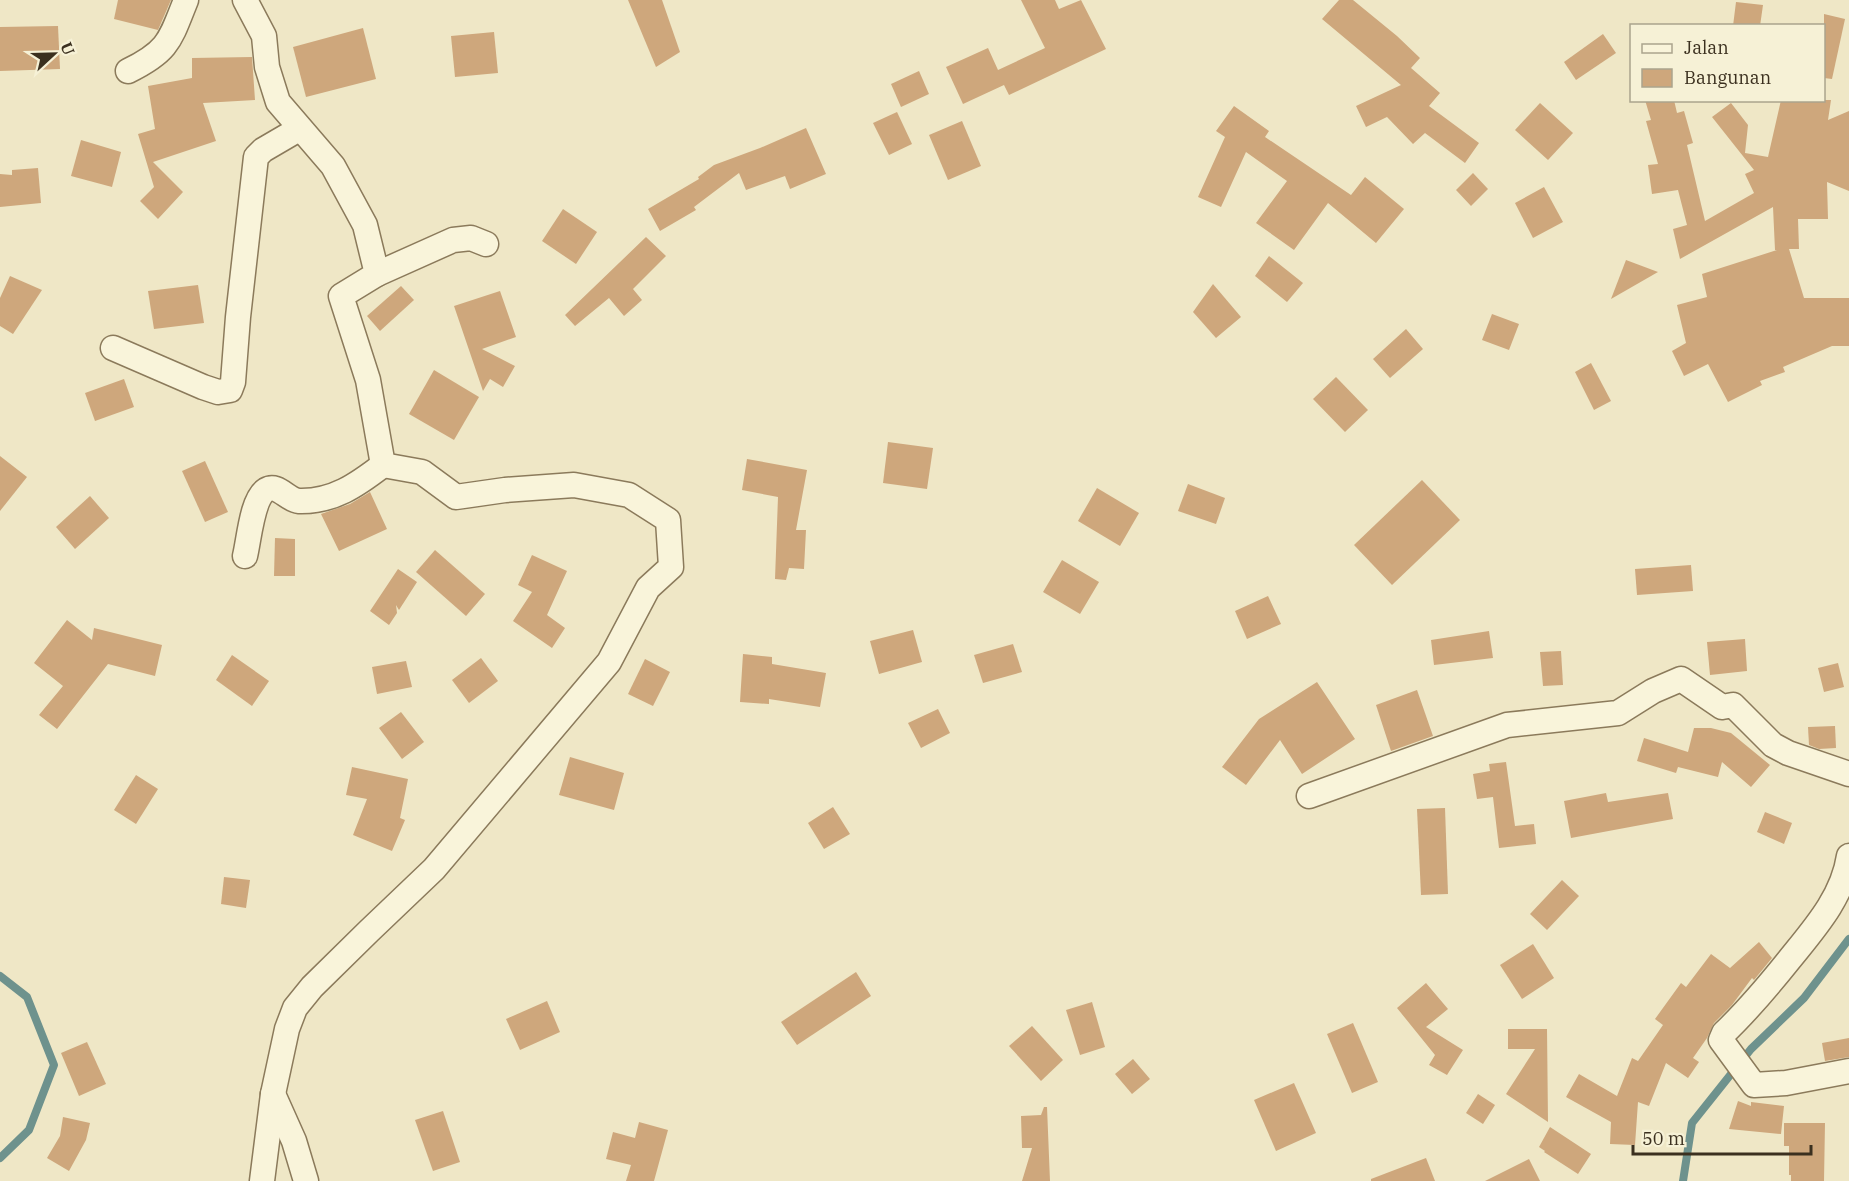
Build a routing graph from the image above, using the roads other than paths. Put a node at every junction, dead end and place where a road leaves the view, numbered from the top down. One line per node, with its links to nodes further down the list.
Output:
1 (186, 0): 3 (street)
2 (245, 0): 4 (street)
3 (128, 71)
4 (299, 129): 6 (street); 7 (street)
5 (486, 244): 6 (street)
6 (377, 274): 8 (street)
7 (113, 348)
8 (383, 465): 9 (street); 14 (street)
9 (245, 556)
10 (1849, 774): 11 (street)
11 (1309, 796)
12 (1849, 856): 13 (street)
13 (1849, 1071)
14 (273, 1094): 15 (street); 16 (street)
15 (262, 1181)
16 (306, 1181)

